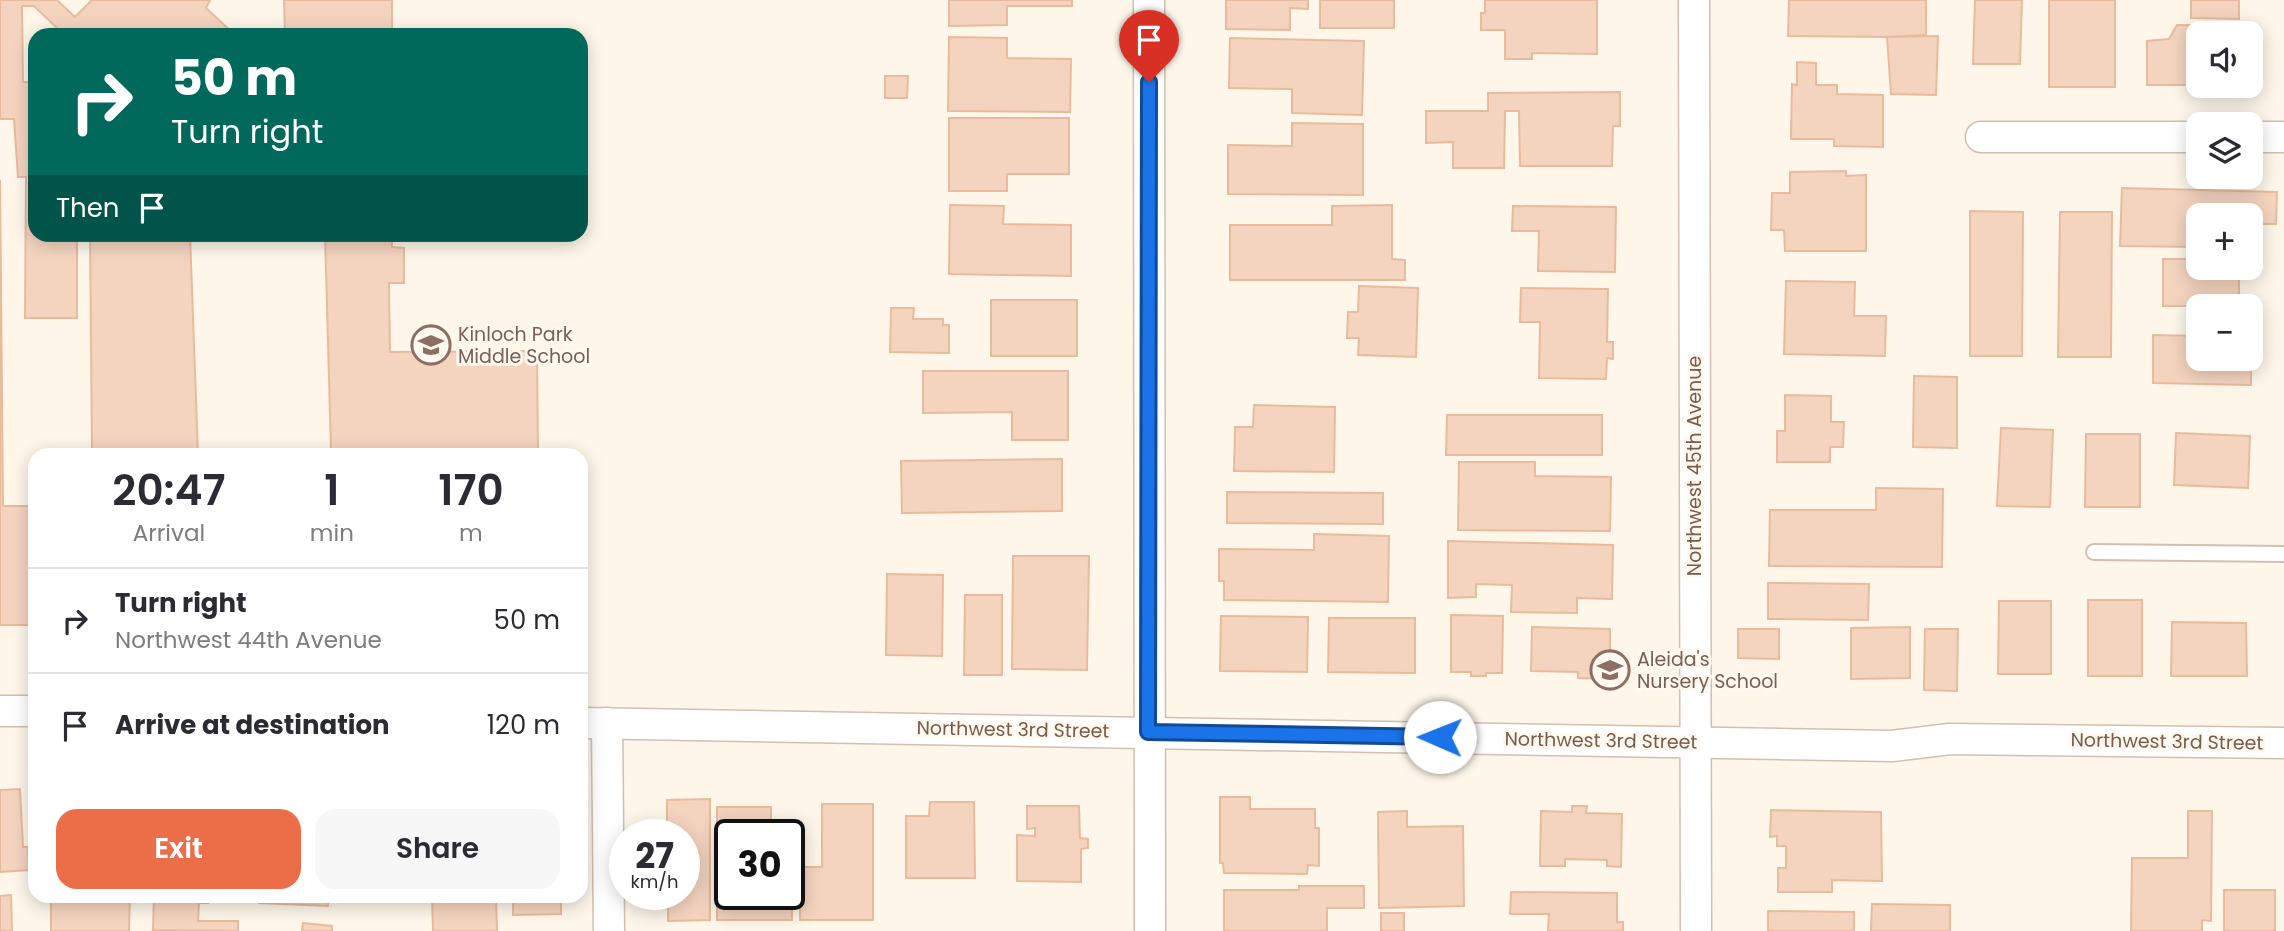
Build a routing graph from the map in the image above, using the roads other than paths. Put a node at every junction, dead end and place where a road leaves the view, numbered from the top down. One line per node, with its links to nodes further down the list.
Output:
1 (1149, 0): 12 (street)
2 (1694, 0): 13 (street, Northwest 45th Avenue)
3 (1980, 137): 4 (street)
4 (2186, 137)
5 (2263, 137): 6 (street)
6 (2284, 137)
7 (2094, 552): 8 (lane)
8 (2284, 554)
9 (0, 710): 10 (street)
10 (28, 711)
11 (594, 723): 12 (street, Northwest 3rd Street); 15 (street)
12 (1148, 732): 13 (street, Northwest 3rd Street); 16 (street)
13 (1694, 742): 14 (street, Northwest 3rd Street); 17 (street, Northwest 45th Avenue)
14 (2284, 743)
15 (608, 931)
16 (1150, 931)
17 (1696, 931)

